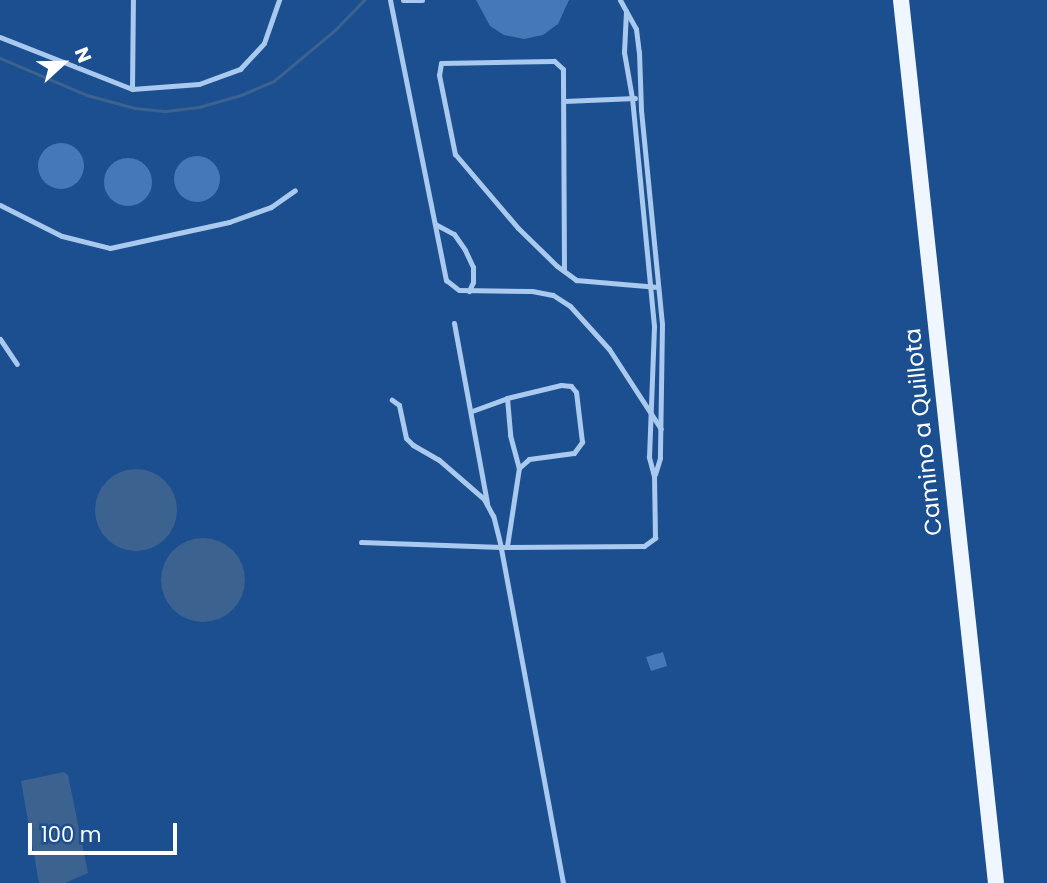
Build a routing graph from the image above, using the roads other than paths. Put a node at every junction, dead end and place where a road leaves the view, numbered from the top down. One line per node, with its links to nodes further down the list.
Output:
1 (133, 0): 10 (lane)
2 (279, 0): 10 (lane)
3 (390, 0): 16 (lane)
4 (403, 0): 5 (lane)
5 (422, 0)
6 (620, 0): 8 (lane)
7 (901, 0): 35 (main road, Camino a Quillota)
8 (626, 11): 11 (lane); 12 (lane)
9 (0, 37): 10 (lane)
10 (132, 89)
11 (632, 98): 12 (lane); 13 (lane); 19 (lane)
12 (640, 98): 18 (lane)
13 (565, 101): 17 (lane); 17 (lane)
14 (295, 190): 15 (lane)
15 (0, 205)
16 (435, 224): 20 (lane); 20 (lane)
17 (564, 271): 19 (lane)
18 (659, 287): 19 (lane); 28 (lane)
19 (650, 288): 27 (lane)
20 (468, 291): 27 (lane)
21 (454, 323): 26 (lane)
22 (0, 339): 23 (lane)
23 (17, 363)
24 (507, 398): 26 (lane); 29 (lane); 29 (lane)
25 (392, 400): 31 (lane)
26 (471, 411): 31 (lane)
27 (651, 416): 28 (lane); 30 (lane)
28 (661, 429): 30 (lane)
29 (519, 468): 33 (lane)
30 (654, 476): 33 (lane)
31 (487, 506): 33 (lane)
32 (361, 542): 33 (lane)
33 (504, 546): 34 (lane)
34 (563, 883)
35 (995, 883)

